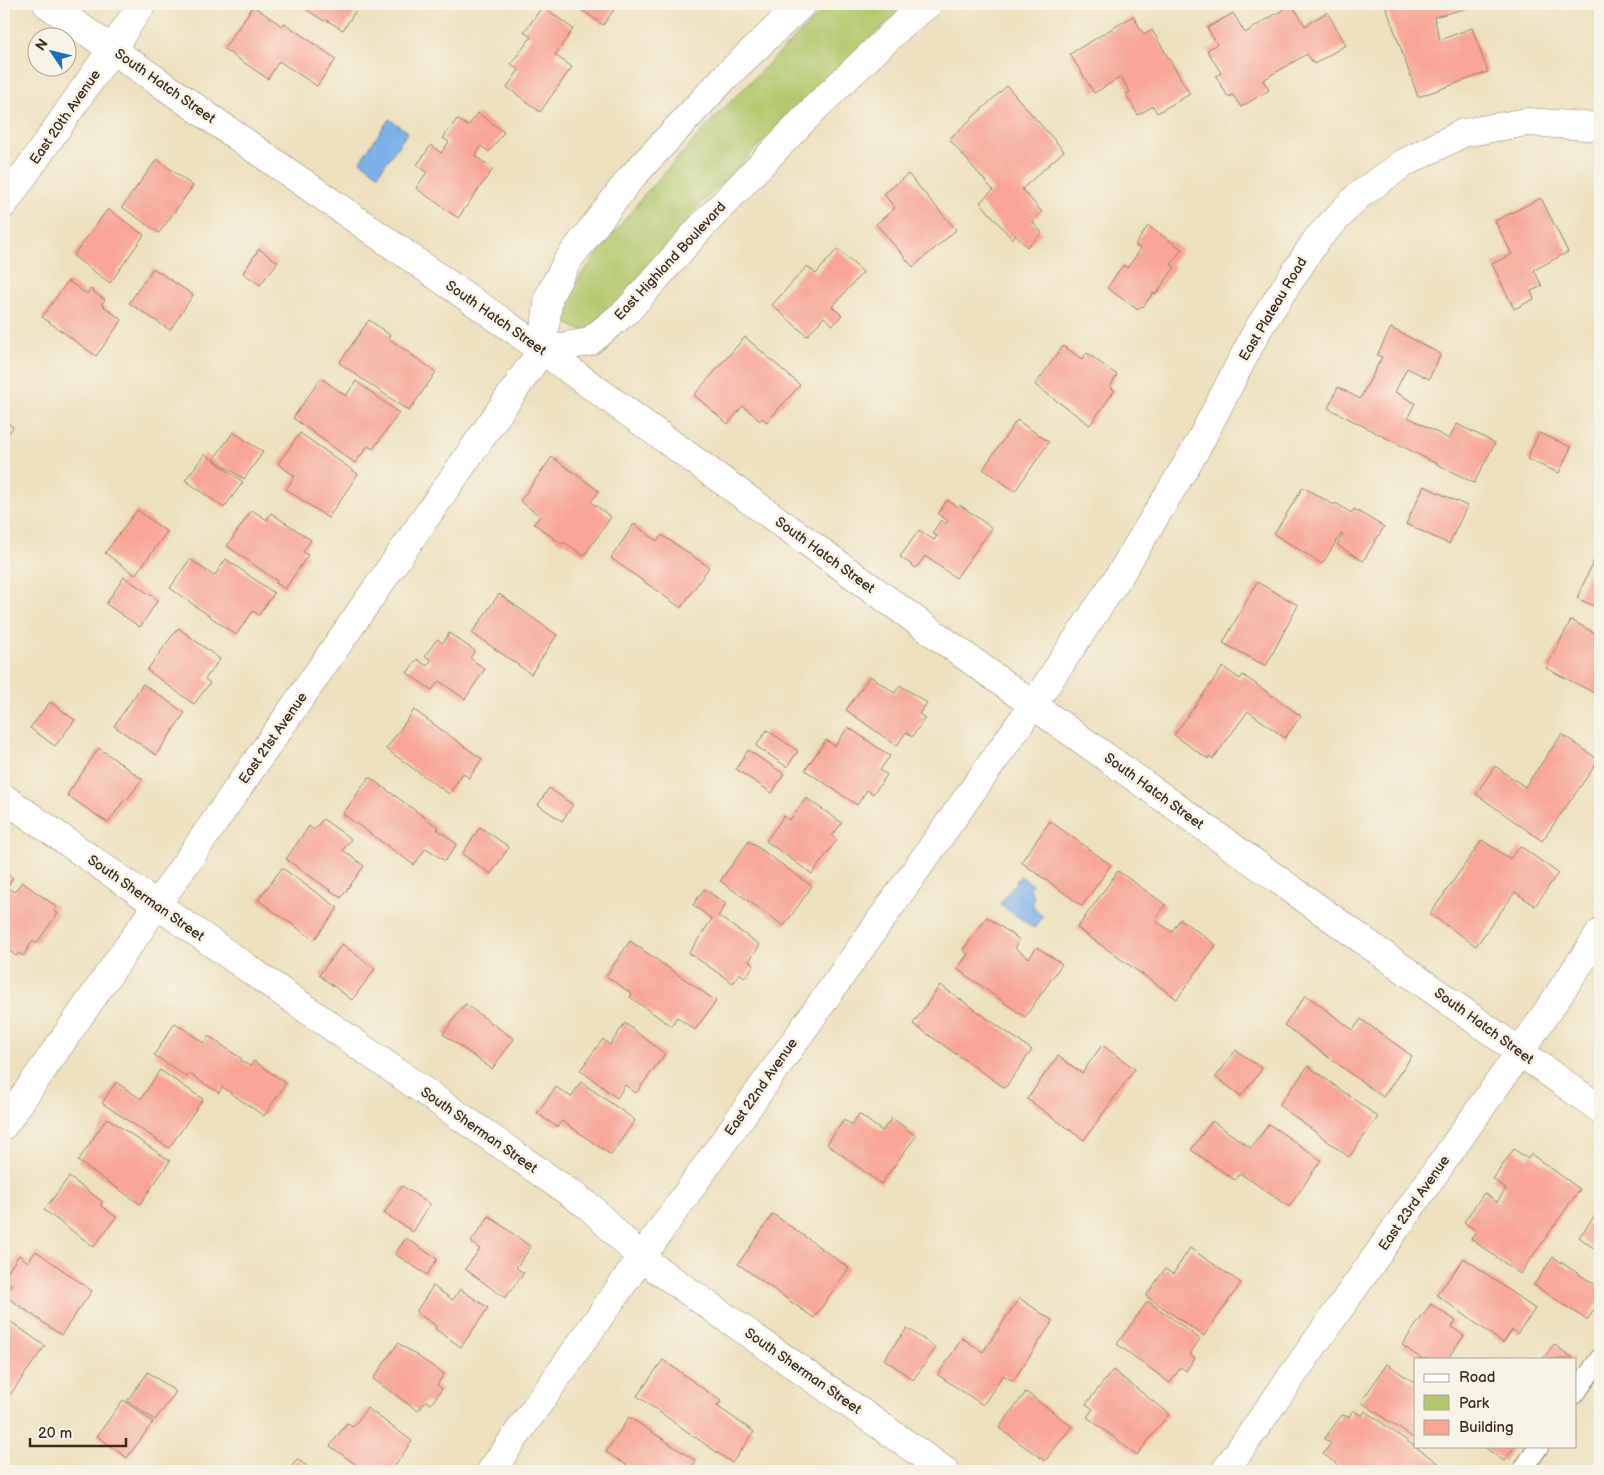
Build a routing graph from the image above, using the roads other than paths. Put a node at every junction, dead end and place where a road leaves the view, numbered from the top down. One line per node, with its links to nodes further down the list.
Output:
1 (47, 4): 5 (street, South Hatch Street)
2 (142, 4): 5 (street, East 20th Avenue)
3 (802, 4): 8 (street)
4 (928, 4): 8 (street, East Highland Boulevard)
5 (112, 49): 7 (street, East 20th Avenue); 8 (street, South Hatch Street)
6 (1600, 127): 9 (street, East Plateau Road)
7 (4, 204)
8 (542, 350): 9 (street, South Hatch Street); 11 (street, East 21st Avenue)
9 (1033, 704): 13 (street, South Hatch Street); 16 (street, East 22nd Avenue)
10 (4, 798): 11 (street, South Sherman Street)
11 (157, 906): 15 (street, East 21st Avenue); 16 (street, South Sherman Street)
12 (1600, 933): 13 (street, East 23rd Avenue)
13 (1520, 1052): 14 (street, South Hatch Street); 22 (street, East 23rd Avenue)
14 (1600, 1110)
15 (4, 1126)
16 (641, 1258): 20 (street, East 22nd Avenue); 21 (street, South Sherman Street)
17 (1600, 1358): 18 (lane)
18 (1576, 1393)
19 (1538, 1448): 23 (lane)
20 (491, 1471)
21 (946, 1471)
22 (1225, 1471)
23 (1522, 1471)

